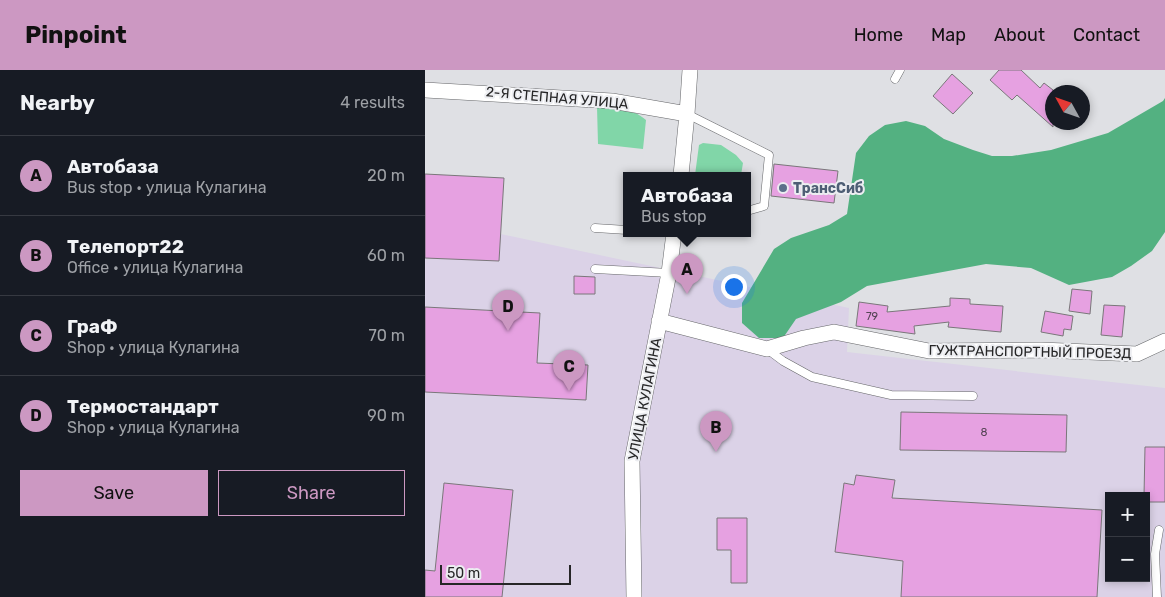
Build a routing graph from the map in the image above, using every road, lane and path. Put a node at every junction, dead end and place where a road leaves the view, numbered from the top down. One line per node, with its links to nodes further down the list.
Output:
1 (690, 70): 5 (street)
2 (900, 70): 3 (lane)
3 (895, 79)
4 (425, 90): 5 (street, 2-Я СТЕПНАЯ УЛИЦА)
5 (687, 114): 6 (street); 7 (lane)
6 (681, 172)
7 (751, 210)
8 (595, 228): 9 (lane)
9 (623, 230)
10 (674, 237): 12 (street, УЛИЦА КУЛАГИНА)
11 (595, 269): 12 (lane)
12 (669, 273): 13 (street, УЛИЦА КУЛАГИНА)
13 (659, 321): 15 (street); 18 (street, УЛИЦА КУЛАГИНА)
14 (1165, 341): 15 (street, ГУЖТРАНСПОРТНЫЙ ПРОЕЗД)
15 (767, 349): 16 (lane)
16 (973, 396)
17 (1159, 530): 19 (lane)
18 (634, 597)
19 (1157, 597)

